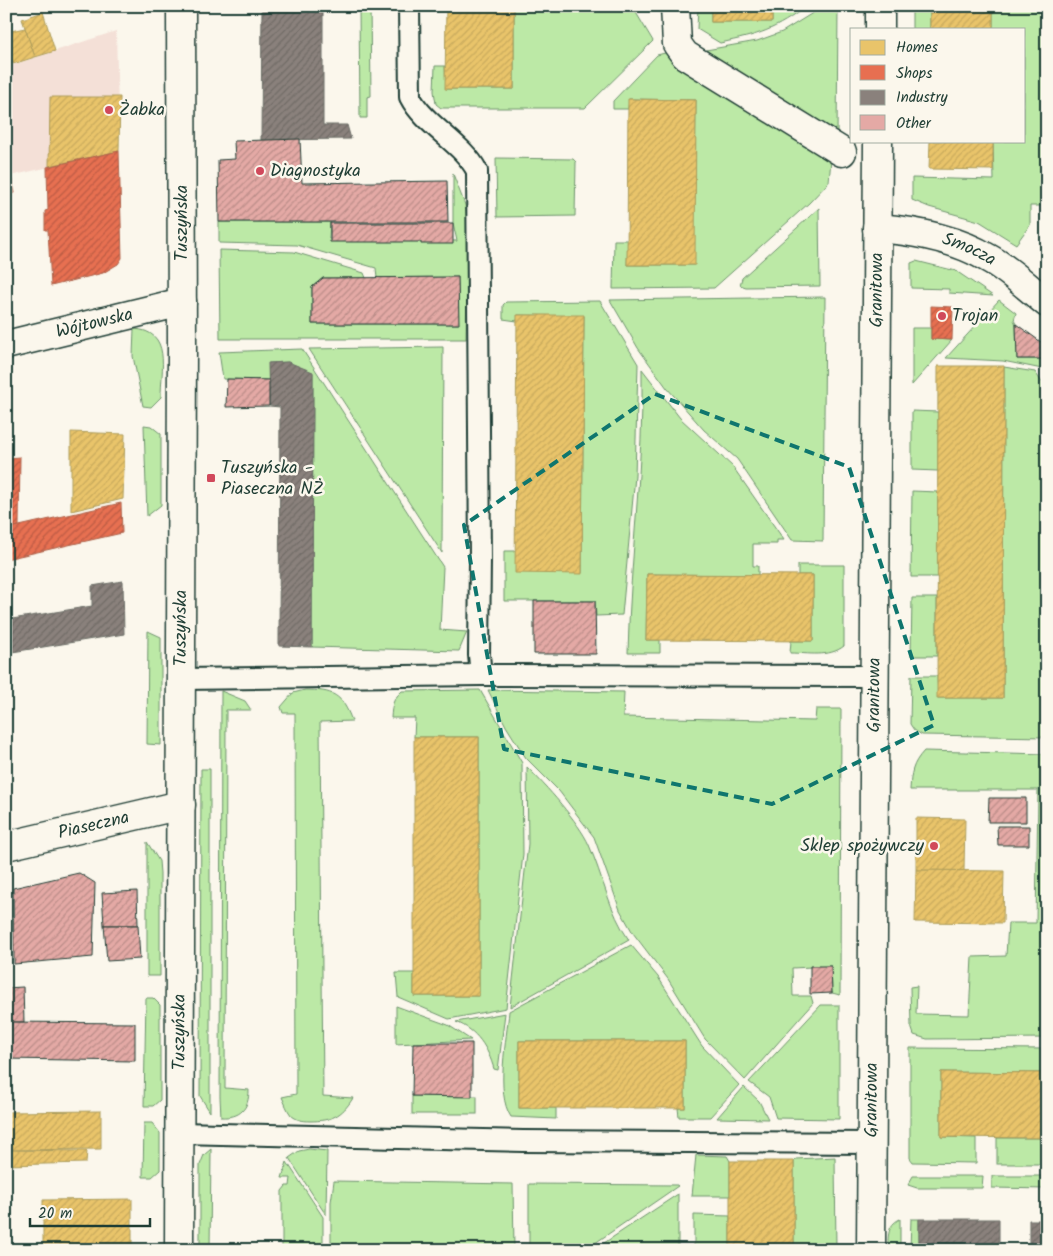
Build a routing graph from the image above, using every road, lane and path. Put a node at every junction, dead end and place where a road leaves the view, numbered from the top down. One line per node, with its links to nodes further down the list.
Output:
1 (180, 6): 9 (street, Tuszyńska)
2 (409, 6): 12 (lane)
3 (676, 6): 7 (street)
4 (880, 6): 5 (street)
5 (880, 28)
6 (878, 142): 8 (street, Granitowa)
7 (842, 152)
8 (877, 228): 10 (street, Smocza); 13 (street, Granitowa)
9 (182, 302): 11 (street, Wójtowska); 14 (street, Tuszyńska)
10 (1047, 302)
11 (6, 345)
12 (481, 675): 13 (lane); 14 (lane)
13 (875, 676): 18 (street, Granitowa)
14 (182, 679): 15 (street, Tuszyńska)
15 (181, 805): 16 (street, Piaseczna); 17 (street, Tuszyńska)
16 (6, 846)
17 (180, 1133): 18 (lane); 19 (street, Tuszyńska)
18 (872, 1143): 20 (street, Granitowa)
19 (179, 1250)
20 (871, 1250)

